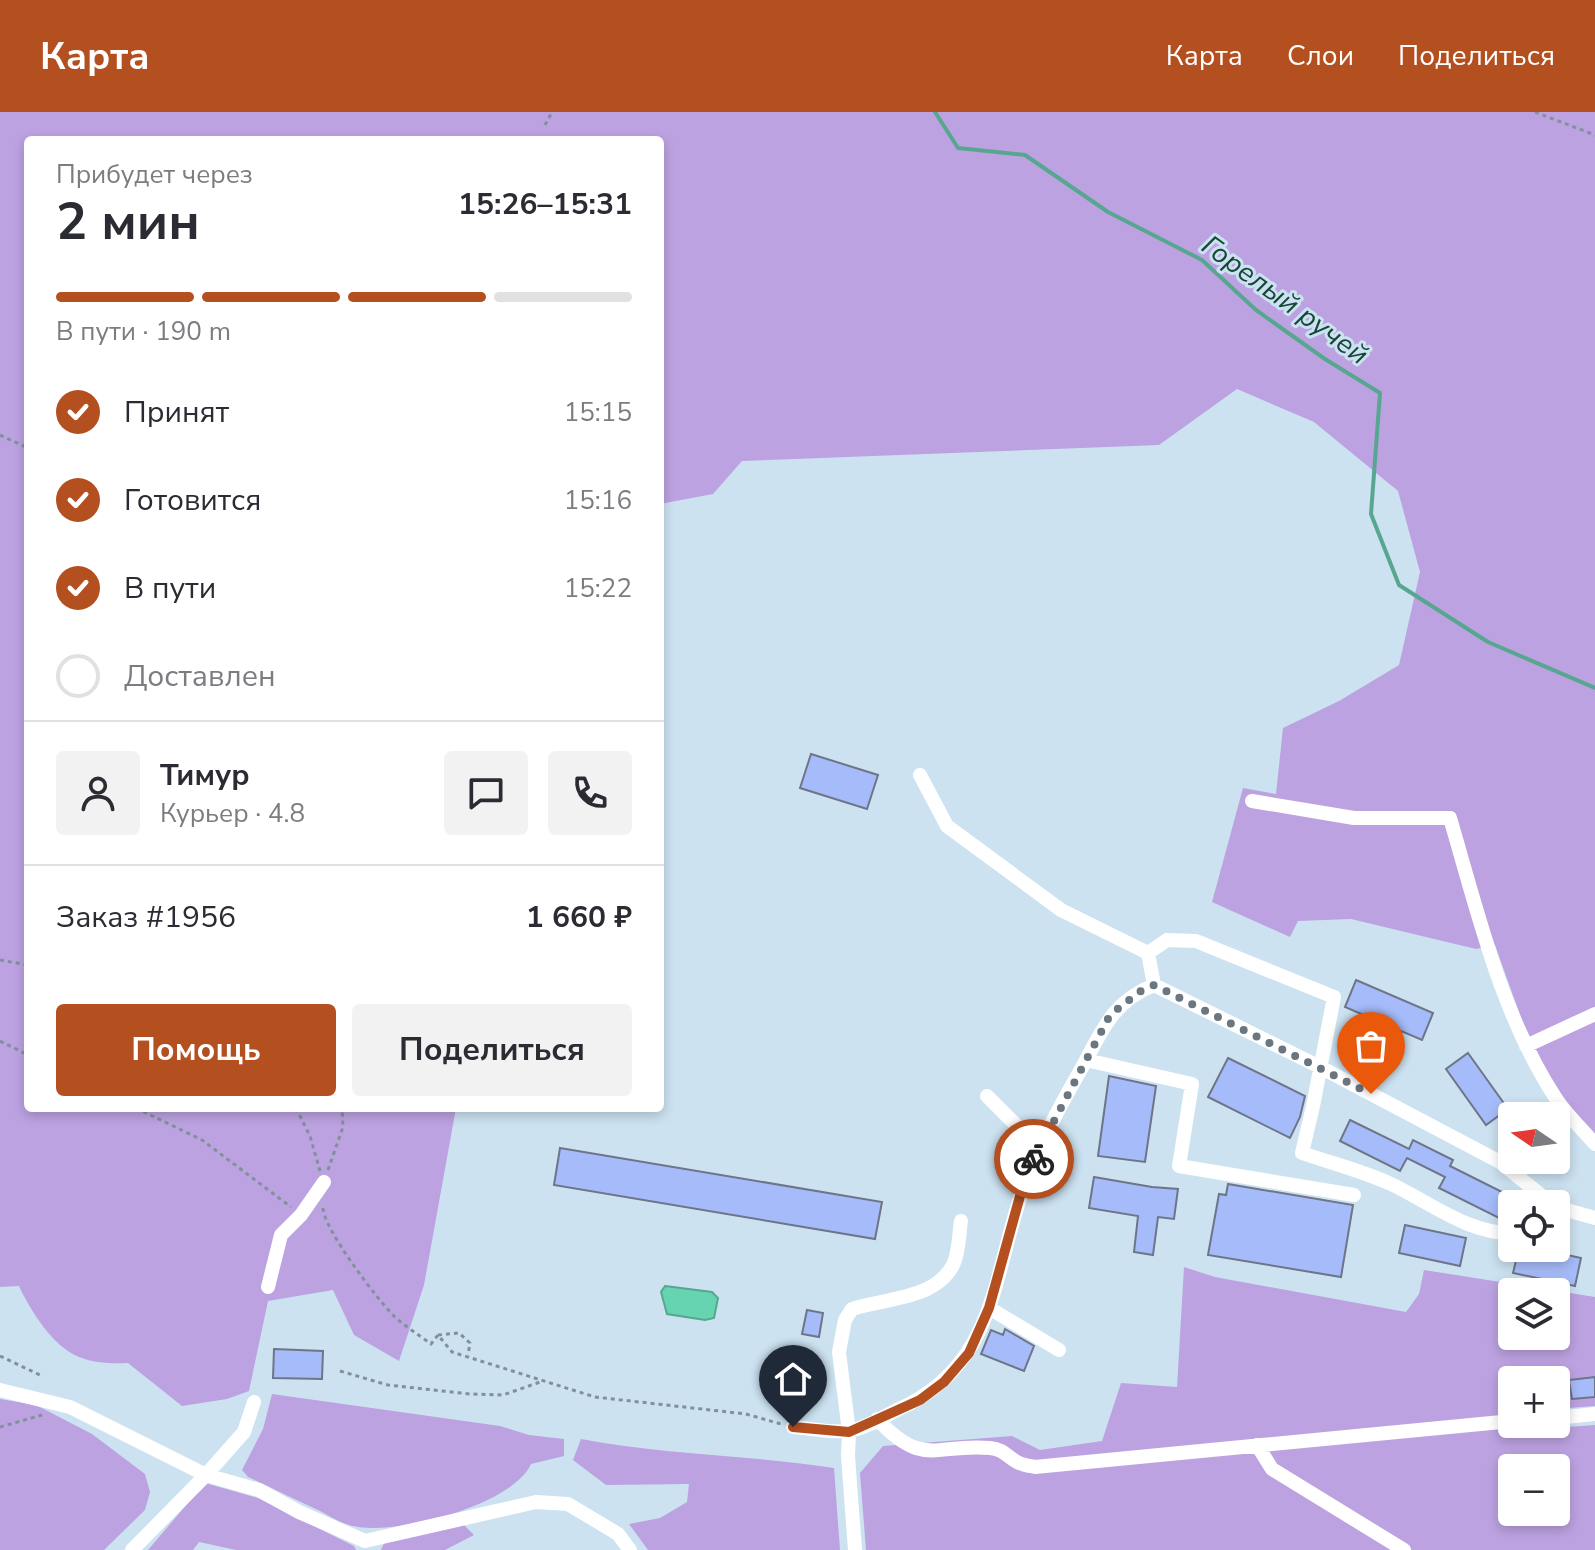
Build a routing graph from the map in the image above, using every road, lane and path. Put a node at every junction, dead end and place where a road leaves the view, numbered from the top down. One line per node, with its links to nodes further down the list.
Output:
1 (552, 112): 3 (path)
2 (1535, 112): 4 (path)
3 (545, 125)
4 (1595, 135)
5 (0, 435): 6 (path)
6 (24, 446)
7 (920, 775): 9 (street)
8 (1252, 801): 15 (street)
9 (1148, 953): 12 (street); 18 (street)
10 (0, 960): 11 (path)
11 (24, 964)
12 (1154, 985): 17 (street); 18 (street)
13 (1595, 1014): 15 (street)
14 (0, 1041): 16 (path)
15 (1526, 1046): 23 (street)
16 (24, 1053)
17 (1086, 1060): 24 (street); 27 (street)
18 (1320, 1067): 26 (street); 33 (street)
19 (987, 1096): 24 (street)
20 (144, 1112): 30 (path)
21 (298, 1112): 25 (path)
22 (342, 1112): 25 (path)
23 (1595, 1144)
24 (1036, 1154): 35 (street)
25 (324, 1182): 30 (street)
26 (1534, 1190)
27 (1354, 1195)
28 (323, 1206): 36 (path)
29 (1570, 1212): 31 (street)
30 (301, 1215): 34 (street)
31 (1595, 1218)
32 (961, 1221): 52 (street)
33 (1498, 1233)
34 (268, 1287)
35 (989, 1308): 37 (street); 48 (street)
36 (438, 1335): 38 (path); 38 (path)
37 (1059, 1350)
38 (468, 1355): 42 (path)
39 (0, 1356): 41 (path)
40 (340, 1371): 42 (path)
41 (42, 1376)
42 (543, 1381): 51 (path)
43 (0, 1390): 45 (street)
44 (254, 1402): 54 (street)
45 (70, 1407): 50 (path); 54 (street)
46 (1595, 1414): 47 (street)
47 (1570, 1417)
48 (877, 1419): 52 (street); 53 (street)
49 (1498, 1422): 53 (street)
50 (0, 1427)
51 (793, 1427): 52 (street)
52 (849, 1432): 58 (street)
53 (1257, 1445): 59 (street)
54 (206, 1475): 55 (street); 56 (street)
55 (364, 1545): 57 (street)
56 (132, 1550)
57 (630, 1550)
58 (855, 1550)
59 (1404, 1550)

